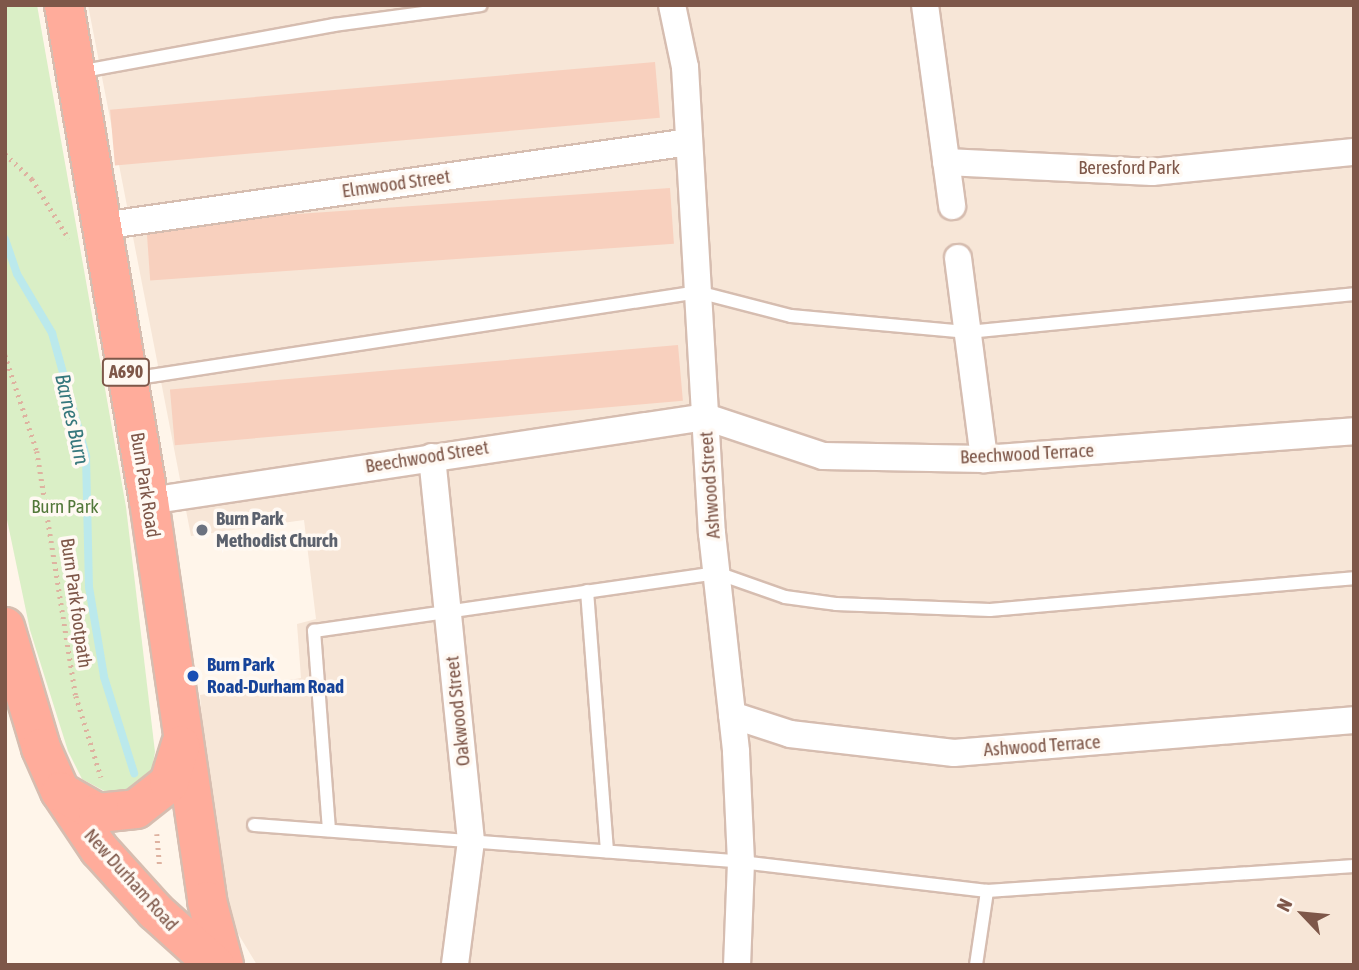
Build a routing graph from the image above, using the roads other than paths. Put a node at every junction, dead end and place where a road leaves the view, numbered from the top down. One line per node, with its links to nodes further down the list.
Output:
1 (64, 5): 5 (highway, Burn Park Road / A690)
2 (481, 5): 5 (lane)
3 (672, 5): 6 (street, Ashwood Street)
4 (925, 5): 8 (street)
5 (76, 72): 10 (highway, Burn Park Road / A690)
6 (689, 142): 10 (street, Elmwood Street); 12 (street, Ashwood Street)
7 (1354, 152): 8 (street, Beresford Park)
8 (946, 162): 9 (street)
9 (952, 206)
10 (88, 236): 15 (highway, Burn Park Road / A690)
11 (958, 258): 14 (street)
12 (698, 292): 14 (lane); 15 (lane); 16 (street, Ashwood Street)
13 (1354, 294): 14 (lane)
14 (968, 332): 19 (street)
15 (128, 380): 20 (highway, Burn Park Road / A690)
16 (706, 417): 18 (street, Beechwood Street); 19 (street, Beechwood Terrace); 21 (street, Ashwood Street)
17 (1354, 431): 19 (street, Beechwood Terrace)
18 (432, 457): 20 (street, Beechwood Street); 24 (street, Oakwood Street)
19 (984, 459)
20 (149, 500): 28 (highway, Burn Park Road / A690)
21 (717, 573): 22 (lane); 23 (lane); 26 (street, Ashwood Street)
22 (1354, 578)
23 (587, 591): 24 (lane); 33 (lane)
24 (447, 611): 31 (lane); 32 (street, Oakwood Street)
25 (5, 627): 29 (highway, New Durham Road)
26 (732, 715): 27 (street, Ashwood Terrace); 34 (street, Ashwood Street)
27 (1354, 720)
28 (180, 740): 29 (highway, A690); 38 (highway, Burn Park Road / A690)
29 (60, 791): 37 (highway, New Durham Road)
30 (254, 825): 31 (lane)
31 (329, 830): 32 (lane)
32 (471, 841): 33 (lane); 39 (street, Oakwood Street)
33 (607, 851): 34 (lane)
34 (741, 862): 36 (lane); 40 (street, Ashwood Street)
35 (1354, 866): 36 (lane)
36 (987, 891): 41 (lane)
37 (215, 965)
38 (224, 965)
39 (455, 965)
40 (737, 965)
41 (976, 965)

